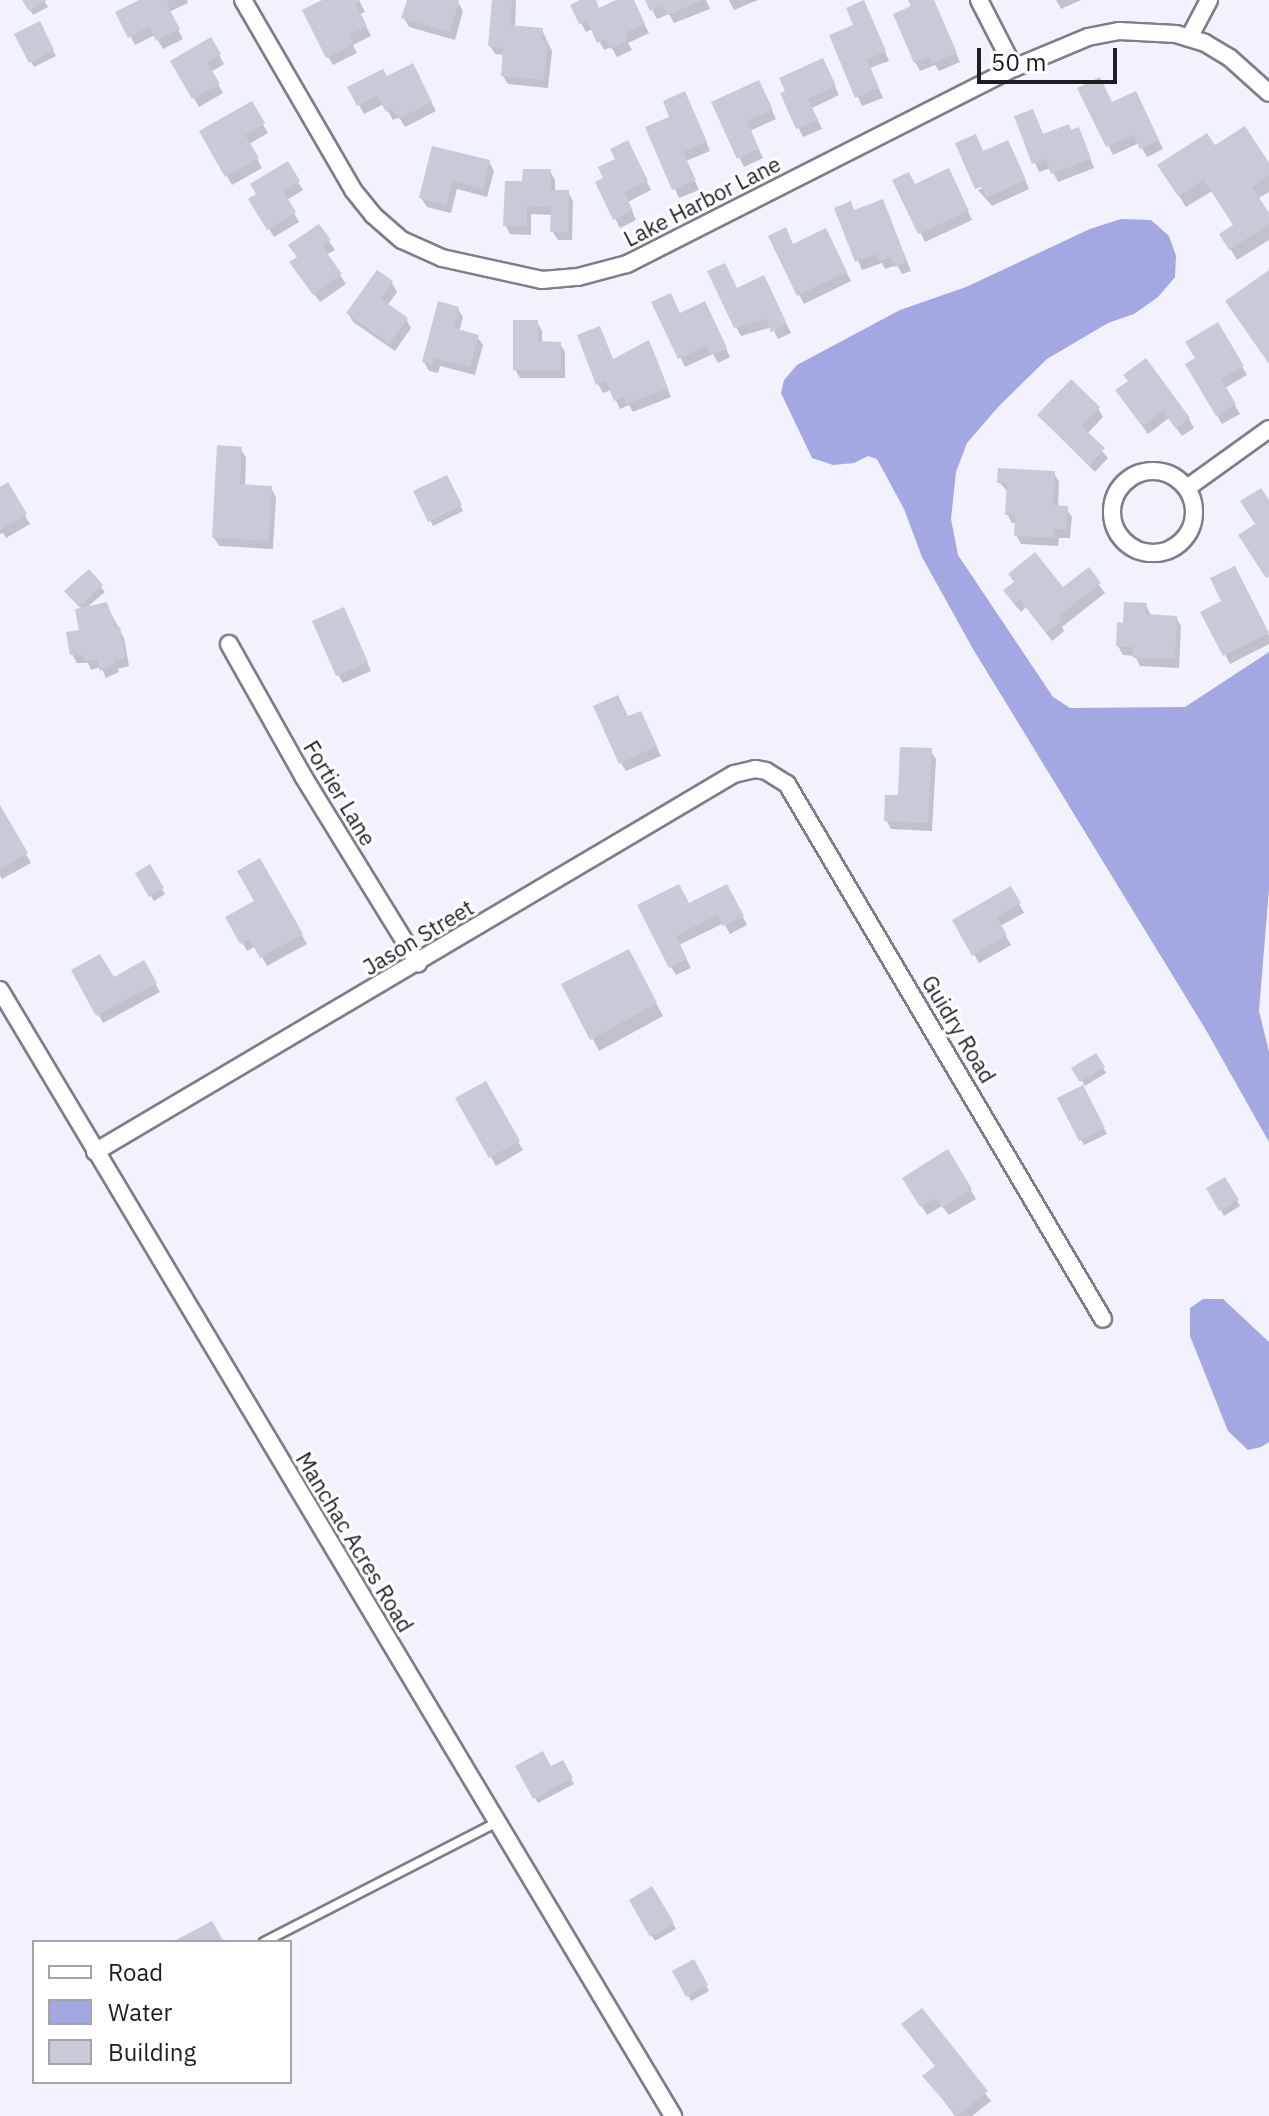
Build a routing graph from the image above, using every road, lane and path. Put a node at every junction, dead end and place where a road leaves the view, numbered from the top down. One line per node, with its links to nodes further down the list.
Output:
1 (243, 0): 5 (street, Lake Harbor Lane)
2 (979, 0): 5 (street)
3 (1209, 0): 4 (street)
4 (1189, 38): 5 (street, Lake Harbor Lane); 7 (street, Lake Harbor Lane)
5 (1014, 68)
6 (1269, 68): 7 (street)
7 (1265, 88)
8 (1269, 429): 9 (street)
9 (1187, 488): 9 (street)
10 (229, 644): 12 (street, Fortier Lane)
11 (766, 771): 12 (street, Jason Street); 15 (street, Guidry Road)
12 (418, 963): 14 (street, Jason Street)
13 (0, 990): 14 (street, Manchac Acres Road)
14 (95, 1152): 16 (street, Manchac Acres Road)
15 (1103, 1319)
16 (497, 1822): 17 (lane); 18 (street, Manchac Acres Road)
17 (268, 1940)
18 (673, 2116)

